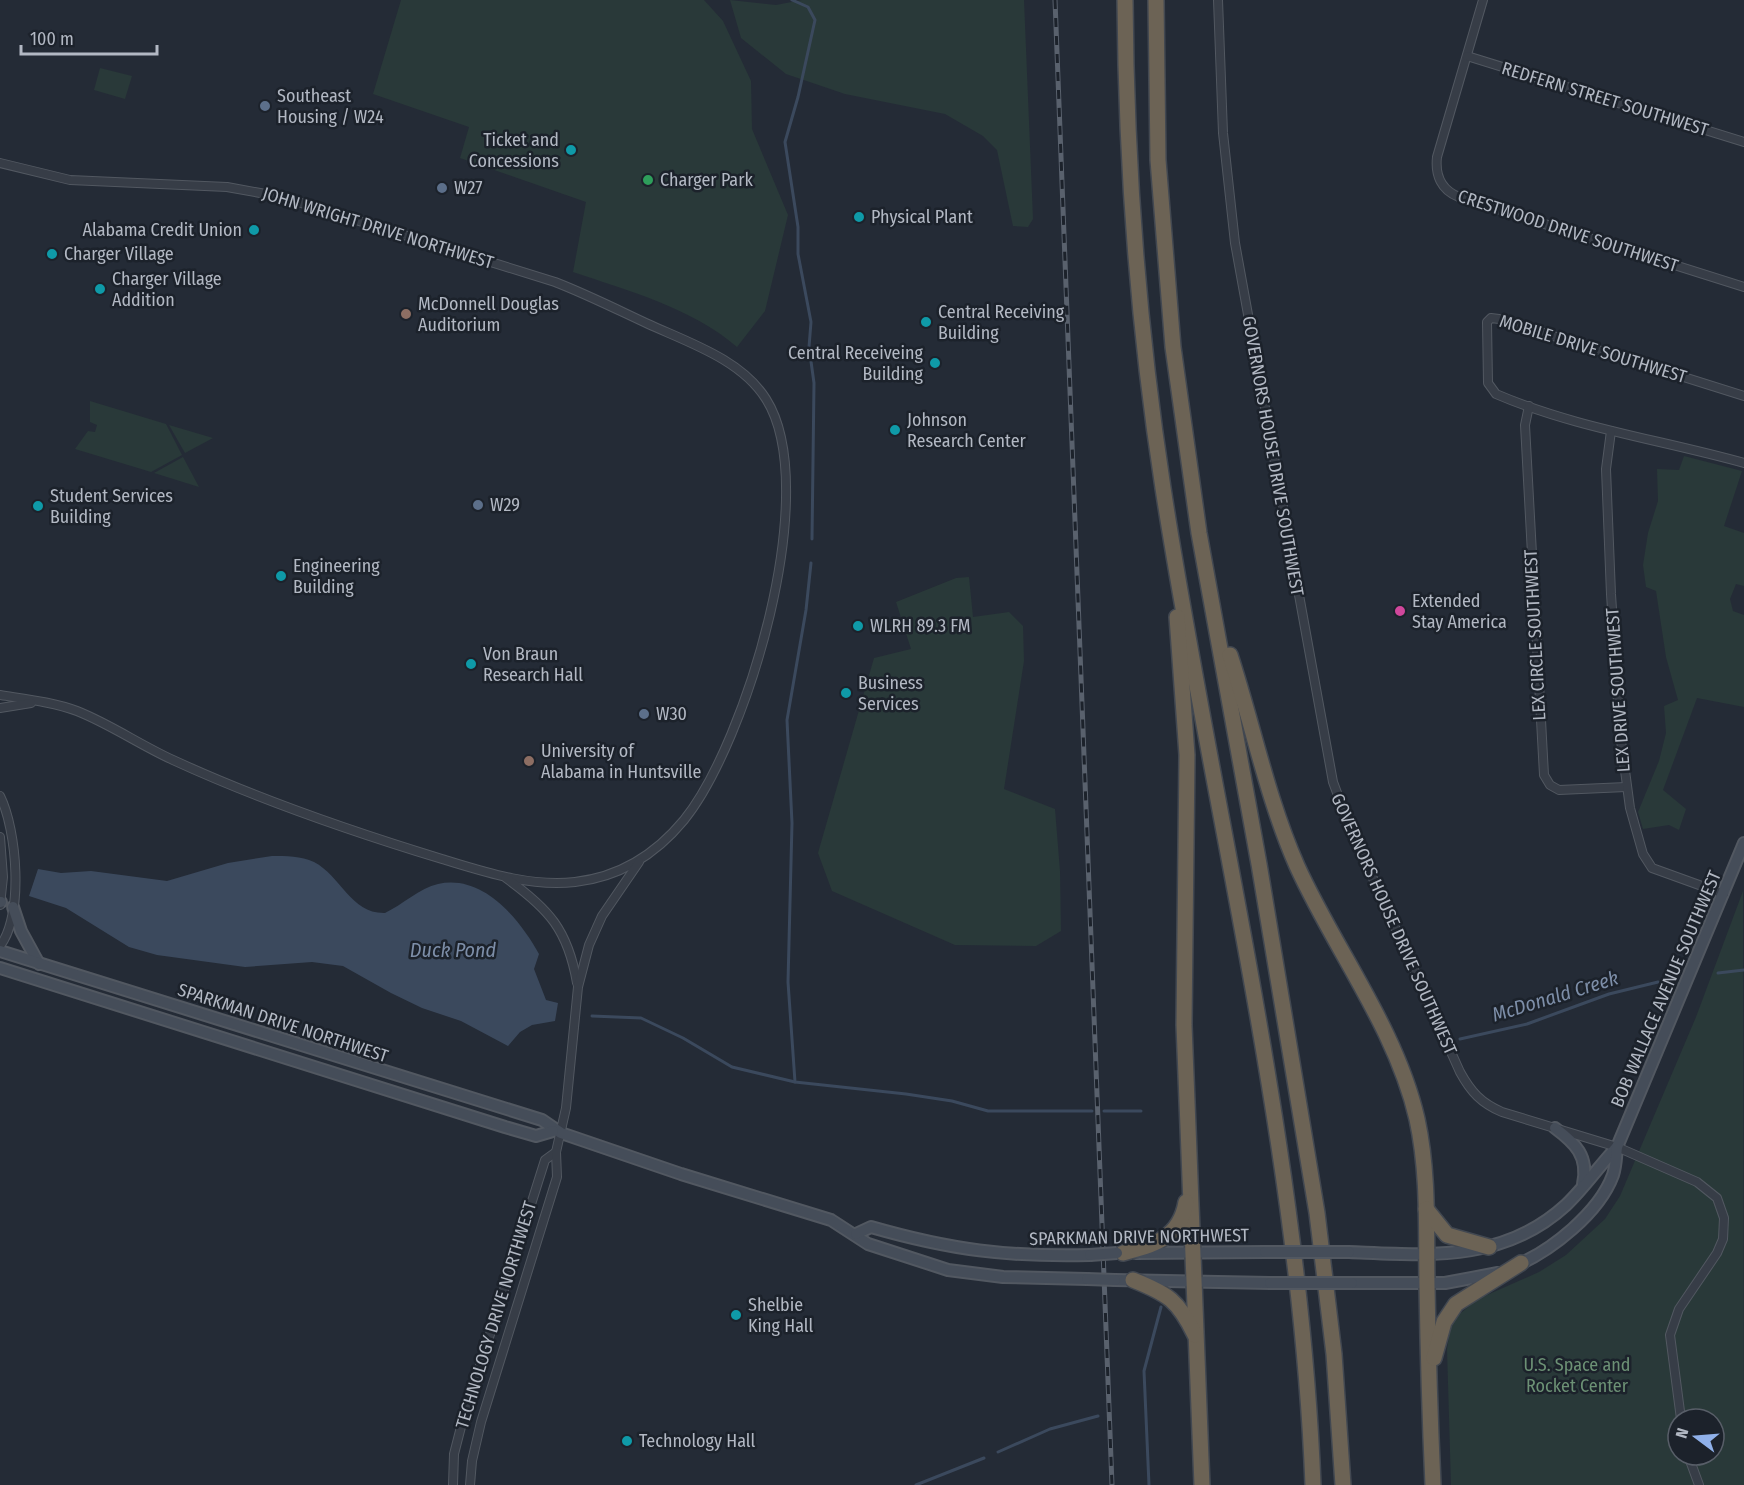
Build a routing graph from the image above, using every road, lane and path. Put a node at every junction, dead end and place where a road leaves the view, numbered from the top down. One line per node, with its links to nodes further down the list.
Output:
1 (1125, 0): 13 (highway)
2 (1156, 0): 14 (highway)
3 (1218, 0): 31 (street, GOVERNORS HOUSE DRIVE SOUTHWEST)
4 (1483, 0): 5 (street, CRESTWOOD DRIVE SOUTHWEST)
5 (1467, 56): 6 (street, REDFERN STREET SOUTHWEST); 8 (street, CRESTWOOD DRIVE SOUTHWEST)
6 (1744, 142)
7 (0, 163): 22 (street, JOHN WRIGHT DRIVE NORTHWEST)
8 (1744, 286)
9 (1744, 396): 10 (street, MOBILE DRIVE SOUTHWEST)
10 (1529, 406): 11 (street, MOBILE DRIVE SOUTHWEST); 18 (street, LEX CIRCLE SOUTHWEST)
11 (1611, 431): 12 (street, MOBILE DRIVE SOUTHWEST); 18 (street, LEX DRIVE SOUTHWEST)
12 (1744, 463)
13 (1173, 554): 35 (highway); 55 (highway)
14 (1212, 598): 37 (highway); 56 (highway)
15 (0, 695): 16 (street)
16 (38, 702): 17 (street); 23 (street)
17 (0, 708)
18 (1626, 787): 24 (street, LEX DRIVE SOUTHWEST)
19 (0, 796): 26 (street)
20 (0, 837): 25 (street)
21 (1744, 843): 24 (main road, BOB WALLACE AVENUE SOUTHWEST)
22 (640, 860): 23 (street); 30 (street, TECHNOLOGY DRIVE NORTHWEST)
23 (505, 877): 30 (street)
24 (1724, 894): 33 (main road, BOB WALLACE AVENUE SOUTHWEST)
25 (0, 903)
26 (13, 908): 27 (street); 28 (main road)
27 (0, 948): 28 (main road, SPARKMAN DRIVE NORTHWEST)
28 (39, 964): 32 (main road, SPARKMAN DRIVE NORTHWEST)
29 (0, 968): 32 (main road, SPARKMAN DRIVE NORTHWEST)
30 (578, 987): 32 (street, TECHNOLOGY DRIVE NORTHWEST)
31 (1555, 1128): 33 (street, GOVERNORS HOUSE DRIVE SOUTHWEST); 36 (main road)
32 (557, 1132): 34 (street, TECHNOLOGY DRIVE NORTHWEST); 38 (main road, SPARKMAN DRIVE NORTHWEST)
33 (1617, 1147): 36 (main road, BOB WALLACE AVENUE SOUTHWEST); 43 (main road, BOB WALLACE AVENUE SOUTHWEST); 50 (street, GOVERNORS HOUSE DRIVE SOUTHWEST)
34 (556, 1152): 52 (street, TECHNOLOGY DRIVE NORTHWEST); 53 (street, TECHNOLOGY DRIVE NORTHWEST)
35 (1190, 1175): 40 (highway); 41 (highway)
36 (1583, 1185): 39 (main road, BOB WALLACE AVENUE SOUTHWEST)
37 (1426, 1209): 39 (highway); 42 (highway)
38 (856, 1234): 40 (main road, SPARKMAN DRIVE NORTHWEST, bridge); 44 (main road, SPARKMAN DRIVE NORTHWEST, bridge)
39 (1489, 1247): 42 (main road, BOB WALLACE AVENUE SOUTHWEST)
40 (1120, 1253): 41 (main road, SPARKMAN DRIVE NORTHWEST)
41 (1193, 1253): 42 (main road, SPARKMAN DRIVE NORTHWEST, bridge); 45 (highway)
42 (1427, 1255): 47 (highway)
43 (1521, 1263): 47 (main road, BOB WALLACE AVENUE SOUTHWEST); 49 (highway)
44 (1133, 1280): 45 (main road, SPARKMAN DRIVE NORTHWEST); 48 (highway)
45 (1196, 1283): 46 (main road, SPARKMAN DRIVE NORTHWEST); 48 (highway)
46 (1270, 1283): 47 (main road, BOB WALLACE AVENUE SOUTHWEST, bridge)
47 (1426, 1284): 49 (highway)
48 (1197, 1340): 54 (highway)
49 (1429, 1376): 57 (highway)
50 (1678, 1407)
51 (1693, 1467): 58 (street)
52 (453, 1485)
53 (470, 1485)
54 (1202, 1485)
55 (1313, 1485)
56 (1343, 1485)
57 (1433, 1485)
58 (1700, 1485)

